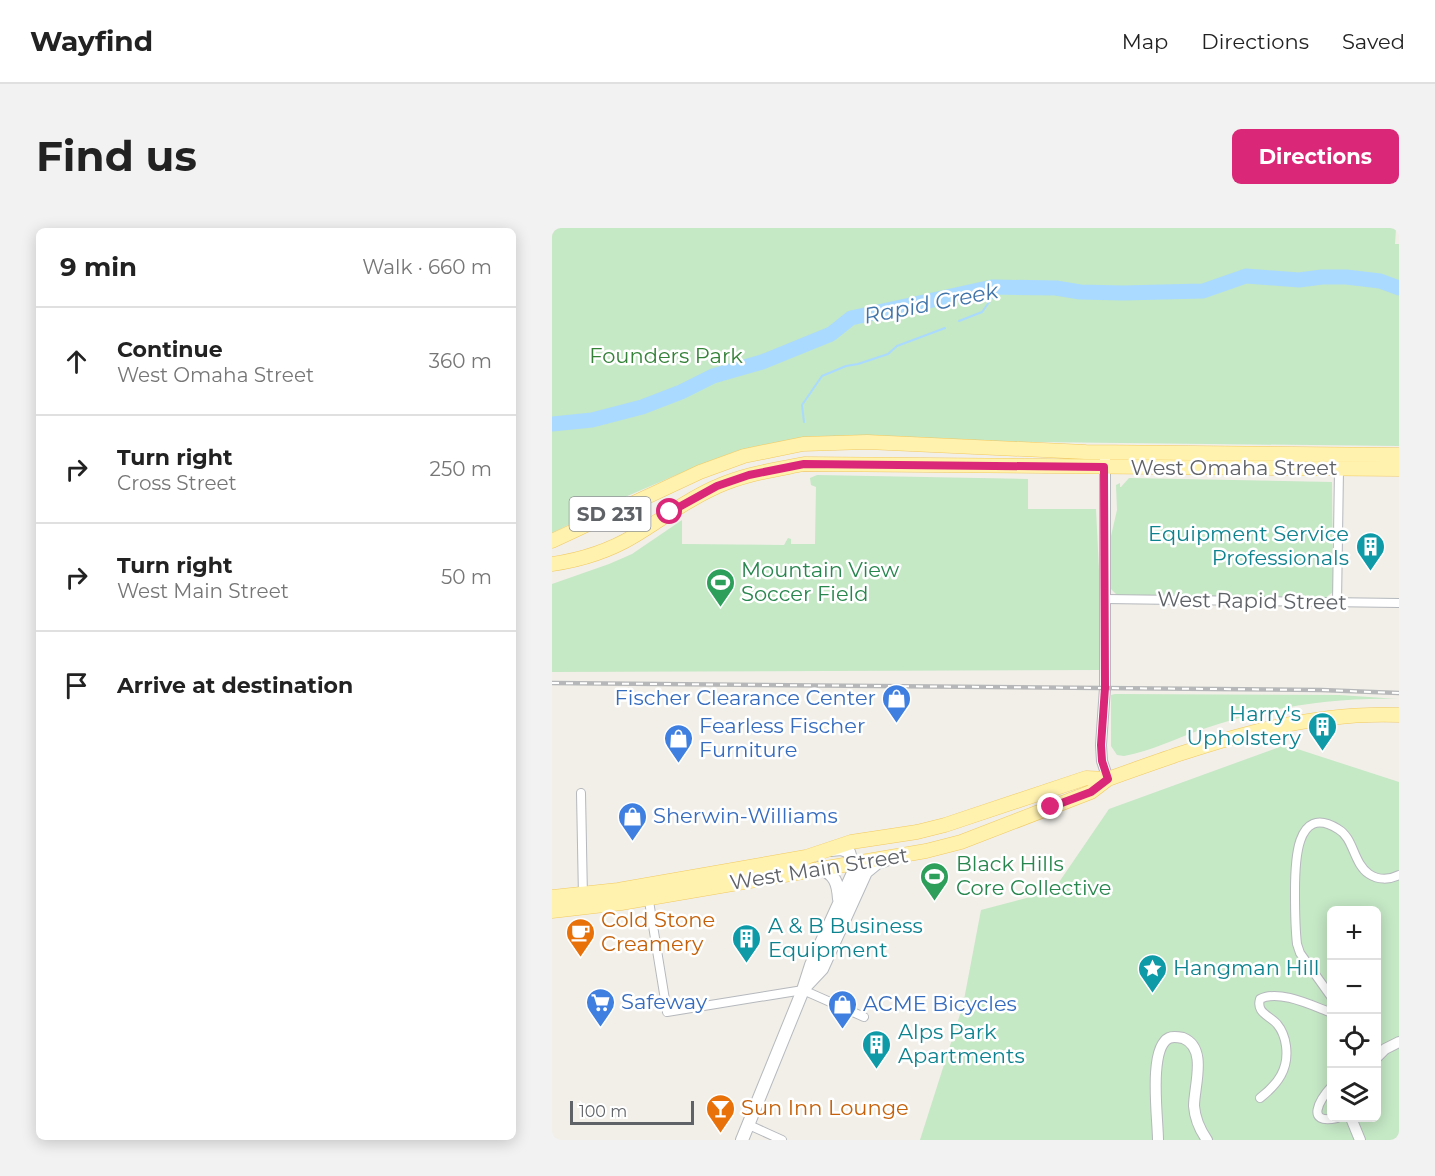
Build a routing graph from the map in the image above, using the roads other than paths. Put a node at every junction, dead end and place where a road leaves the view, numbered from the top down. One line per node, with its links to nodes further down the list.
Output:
1 (1105, 453): 2 (main road, West Omaha Street); 3 (street); 6 (main road, West Omaha Street)
2 (1399, 456)
3 (1104, 467): 4 (main road, West Omaha Street); 9 (main road, West Omaha Street); 12 (street)
4 (1339, 469): 5 (main road, West Omaha Street); 13 (street)
5 (1399, 469)
6 (668, 488): 7 (main road, West Omaha Street / SD 231); 8 (main road)
7 (552, 541)
8 (552, 550)
9 (572, 561): 10 (main road, West Omaha Street / SD 231); 11 (main road)
10 (552, 564)
11 (552, 569)
12 (1105, 599): 13 (street, West Rapid Street); 16 (street)
13 (1337, 603): 14 (street, West Rapid Street)
14 (1399, 603)
15 (1399, 715): 16 (main road, West Main Street)
16 (1108, 779): 17 (main road, West Main Street); 20 (main road, West Main Street)
17 (1040, 792): 19 (main road, West Main Street); 21 (main road)
18 (581, 793): 26 (street)
19 (827, 851): 21 (main road); 24 (main road, West Main Street)
20 (893, 857): 21 (main road, West Main Street); 29 (main road)
21 (855, 864): 22 (main road, West Main Street); 27 (main road); 29 (main road)
22 (819, 868): 24 (main road, West Main Street); 27 (main road)
23 (1399, 874): 31 (street)
24 (647, 892): 26 (main road, West Main Street); 30 (street)
25 (552, 897): 26 (main road, West Main Street)
26 (583, 901): 28 (main road, West Main Street)
27 (839, 901): 30 (main road)
28 (552, 911)
29 (834, 942): 30 (main road)
30 (803, 990): 33 (street); 40 (main road)
31 (1327, 991)
32 (1327, 1011): 37 (street)
33 (864, 1017)
34 (1399, 1042): 35 (street)
35 (1381, 1054)
36 (1327, 1092): 38 (street)
37 (1260, 1098)
38 (1327, 1119)
39 (1353, 1122): 45 (street)
40 (748, 1125): 41 (main road); 42 (street)
41 (742, 1140)
42 (782, 1140)
43 (1158, 1140): 44 (street)
44 (1207, 1140)
45 (1360, 1140)

